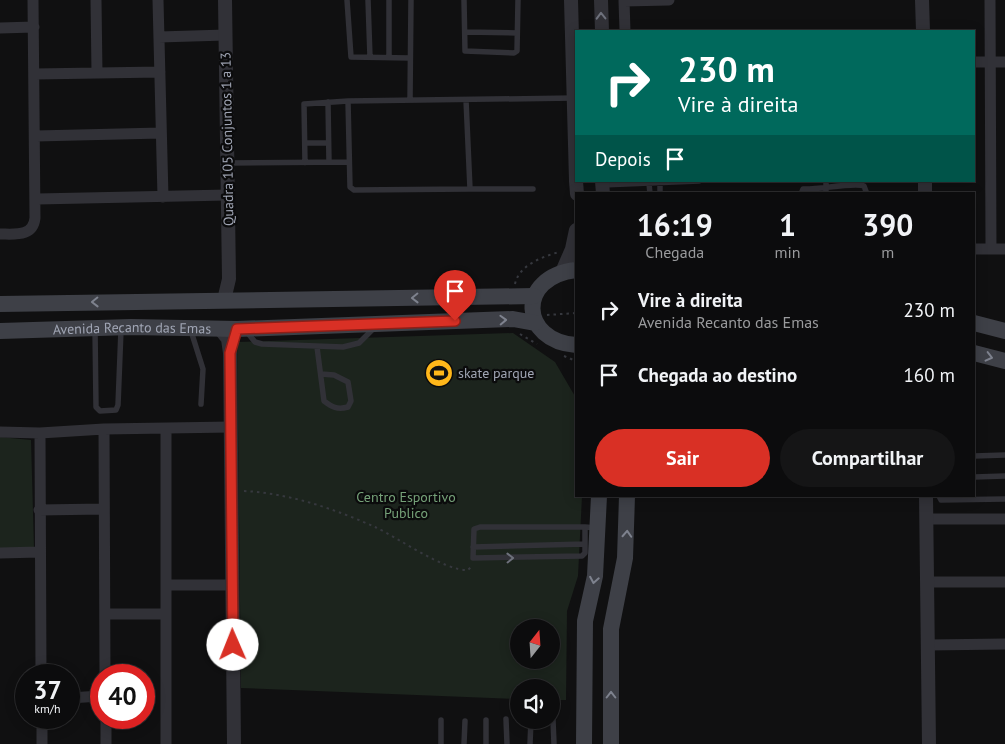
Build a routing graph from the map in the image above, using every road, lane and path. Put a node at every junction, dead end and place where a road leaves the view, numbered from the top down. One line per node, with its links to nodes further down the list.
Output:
1 (33, 0): 16 (street)
2 (96, 0): 33 (street)
3 (158, 0): 24 (street)
4 (225, 0): 23 (street, Quadra 105 Conjuntos 1 a 13)
5 (347, 0): 26 (lane)
6 (368, 0): 26 (lane)
7 (389, 0): 27 (lane)
8 (411, 0): 28 (lane)
9 (464, 0): 21 (lane)
10 (518, 0): 22 (lane)
11 (571, 0): 25 (street)
12 (601, 0): 18 (street, one-way to 12)
13 (669, 0): 19 (street)
14 (922, 0): 20 (street)
15 (990, 0): 30 (street)
16 (34, 27): 17 (street); 34 (street)
17 (0, 28)
18 (602, 30)
19 (625, 30)
20 (923, 30)
21 (465, 32): 22 (lane); 22 (lane)
22 (517, 33)
23 (226, 35): 24 (street); 48 (street, Quadra 105 Conjuntos 1 a 13)
24 (159, 37): 32 (street)
25 (574, 41): 35 (street)
26 (370, 57): 27 (lane)
27 (389, 57): 28 (lane)
28 (410, 58): 36 (lane)
29 (975, 62): 30 (street)
30 (990, 62): 31 (street); 67 (street)
31 (1005, 62)
32 (160, 72): 33 (street); 41 (street)
33 (97, 73): 34 (street)
34 (36, 74): 42 (street)
35 (574, 98): 37 (lane); 40 (street)
36 (410, 100): 37 (lane); 38 (lane)
37 (466, 100): 54 (lane)
38 (348, 101): 39 (lane); 46 (lane)
39 (328, 102): 43 (lane); 44 (lane)
40 (575, 112)
41 (161, 133): 42 (street); 63 (street)
42 (36, 136): 64 (street)
43 (305, 143): 44 (lane); 47 (lane)
44 (328, 143): 45 (lane)
45 (328, 162): 46 (lane); 47 (lane)
46 (349, 162): 54 (lane)
47 (305, 163): 48 (lane)
48 (229, 164): 62 (street, Quadra 105 Conjuntos 1 a 13)
49 (680, 182): 51 (lane)
50 (649, 183): 51 (lane); 53 (lane); 57 (lane)
51 (660, 183): 58 (lane)
52 (845, 186): 56 (lane); 60 (lane); 61 (lane)
53 (603, 187)
54 (470, 189): 55 (lane)
55 (533, 189)
56 (826, 191): 59 (lane)
57 (650, 192)
58 (660, 192)
59 (801, 192)
60 (845, 192)
61 (866, 192)
62 (228, 195): 63 (street); 72 (street, Quadra 105 Conjuntos 1 a 13)
63 (163, 197): 64 (street)
64 (37, 199): 65 (street)
65 (0, 234)
66 (575, 235): 70 (street)
67 (991, 249): 68 (street); 69 (street)
68 (1005, 249)
69 (975, 250)
70 (569, 271): 71 (main road)
71 (534, 296): 72 (main road, Avenida Recanto das Emas, one-way to 72); 78 (main road)
72 (229, 300): 75 (main road, Avenida Recanto das Emas)
73 (132, 301): 74 (main road, Avenida Recanto das Emas); 76 (main road, Avenida Recanto das Emas, one-way to 76); 81 (main road)
74 (162, 302): 75 (main road, Avenida Recanto das Emas); 84 (main road)
75 (181, 302): 85 (main road)
76 (0, 304)
77 (575, 313): 78 (path)
78 (534, 319): 80 (main road, Avenida Recanto das Emas, one-way to 78); 90 (main road)
79 (975, 323): 88 (main road)
80 (378, 324): 86 (main road, Avenida Recanto das Emas); 89 (lane)
81 (126, 328): 83 (main road, Avenida Recanto das Emas); 83 (lane); 84 (main road, Avenida Recanto das Emas)
82 (220, 328): 85 (main road, Avenida Recanto das Emas); 86 (main road, Avenida Recanto das Emas); 91 (street)
83 (95, 329): 87 (main road, Avenida Recanto das Emas)
84 (160, 329): 85 (main road, Avenida Recanto das Emas)
85 (190, 329): 95 (lane)
86 (241, 329): 89 (lane); 91 (street)
87 (0, 331)
88 (1005, 331)
89 (317, 347): 94 (lane)
90 (573, 349)
91 (230, 353): 96 (street)
92 (975, 353): 93 (main road, one-way to 93)
93 (1005, 361)
94 (321, 374): 94 (lane)
95 (201, 404)
96 (231, 427): 98 (street); 105 (street)
97 (104, 429): 98 (street); 100 (street); 111 (street)
98 (166, 429): 123 (street)
99 (0, 432): 100 (street)
100 (40, 433): 112 (street)
101 (1005, 455): 102 (lane)
102 (975, 456)
103 (1005, 476): 104 (lane)
104 (975, 477)
105 (231, 491): 120 (path); 124 (street)
106 (599, 497): 115 (main road)
107 (627, 497): 150 (main road, one-way to 107)
108 (926, 497): 113 (street)
109 (940, 497): 110 (lane)
110 (1005, 499)
111 (103, 509): 112 (street); 125 (street)
112 (40, 510): 118 (street)
113 (927, 519): 114 (street); 121 (street)
114 (1005, 519)
115 (592, 527): 116 (lane); 117 (lane); 149 (main road, one-way to 149)
116 (585, 544): 117 (lane); 120 (lane, one-way to 116)
117 (473, 547): 120 (lane)
118 (39, 552): 119 (street); 129 (street)
119 (0, 553)
120 (473, 558)
121 (927, 582): 122 (street); 128 (street)
122 (1005, 582)
123 (166, 585): 124 (street); 126 (street)
124 (232, 585): 142 (street)
125 (106, 614): 126 (street); 130 (street)
126 (166, 614): 141 (street)
127 (1005, 644): 128 (street)
128 (928, 645): 151 (street)
129 (41, 664)
130 (105, 664)
131 (506, 719): 146 (lane)
132 (441, 720): 143 (lane)
133 (486, 720): 145 (lane)
134 (465, 721): 144 (lane)
135 (42, 729): 139 (street)
136 (106, 729): 140 (street)
137 (530, 729): 147 (lane)
138 (553, 729): 148 (lane)
139 (42, 744)
140 (106, 744)
141 (166, 744)
142 (234, 744)
143 (441, 744)
144 (464, 744)
145 (486, 744)
146 (507, 744)
147 (530, 744)
148 (554, 744)
149 (584, 744)
150 (611, 744)
151 (929, 744)

